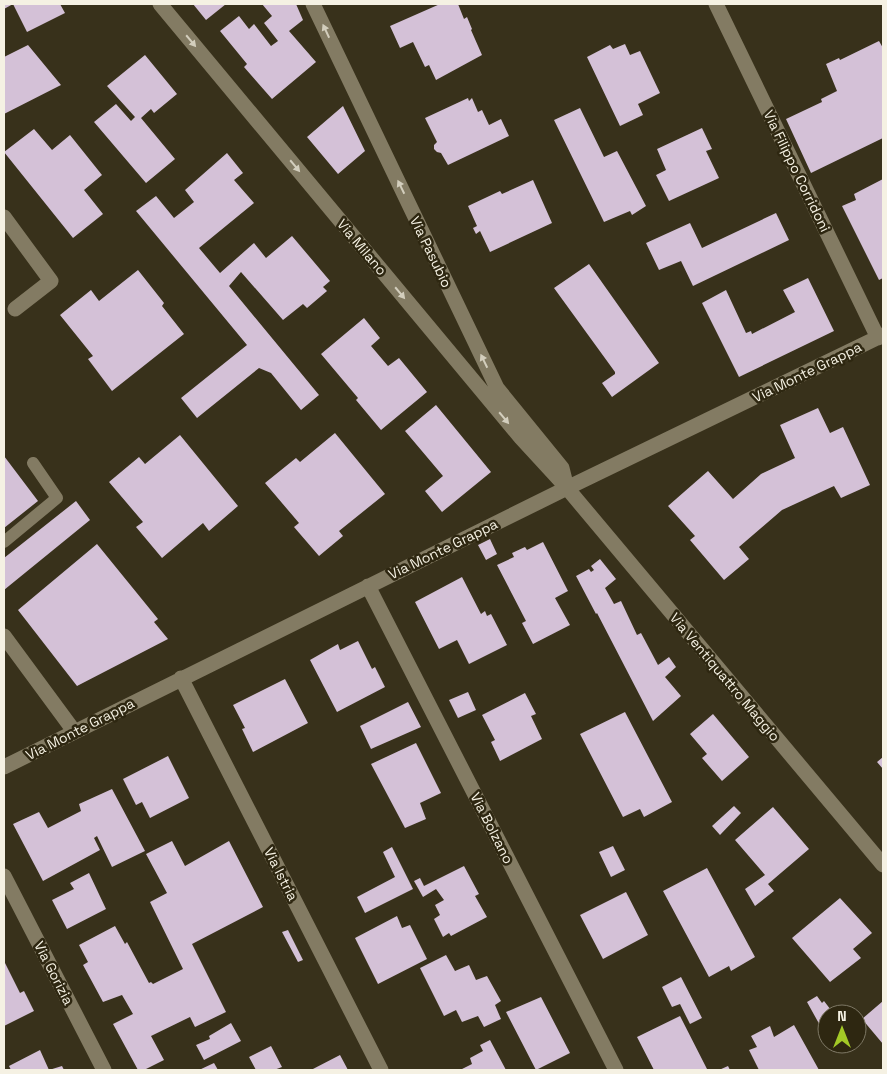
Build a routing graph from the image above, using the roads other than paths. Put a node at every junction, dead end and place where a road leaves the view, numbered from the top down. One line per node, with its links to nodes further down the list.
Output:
1 (160, 4): 8 (street, Via Milano, one-way to 8)
2 (313, 4): 8 (street, Via Pasubio, one-way to 2)
3 (716, 4): 6 (street, Via Filippo Corridoni)
4 (4, 217): 5 (street)
5 (15, 309)
6 (881, 337): 8 (street, Via Monte Grappa)
7 (33, 463): 9 (lane)
8 (567, 488): 10 (street, Via Monte Grappa); 15 (street, Via Ventiquattro Maggio)
9 (4, 542)
10 (368, 586): 12 (street, Via Monte Grappa); 19 (street, Via Bolzano)
11 (4, 636): 13 (street)
12 (181, 678): 13 (street, Via Monte Grappa); 18 (street, Via Istria)
13 (74, 731): 14 (street, Via Monte Grappa)
14 (4, 767)
15 (883, 865)
16 (4, 876): 17 (street, Via Gorizia)
17 (104, 1070)
18 (381, 1070)
19 (616, 1070)

